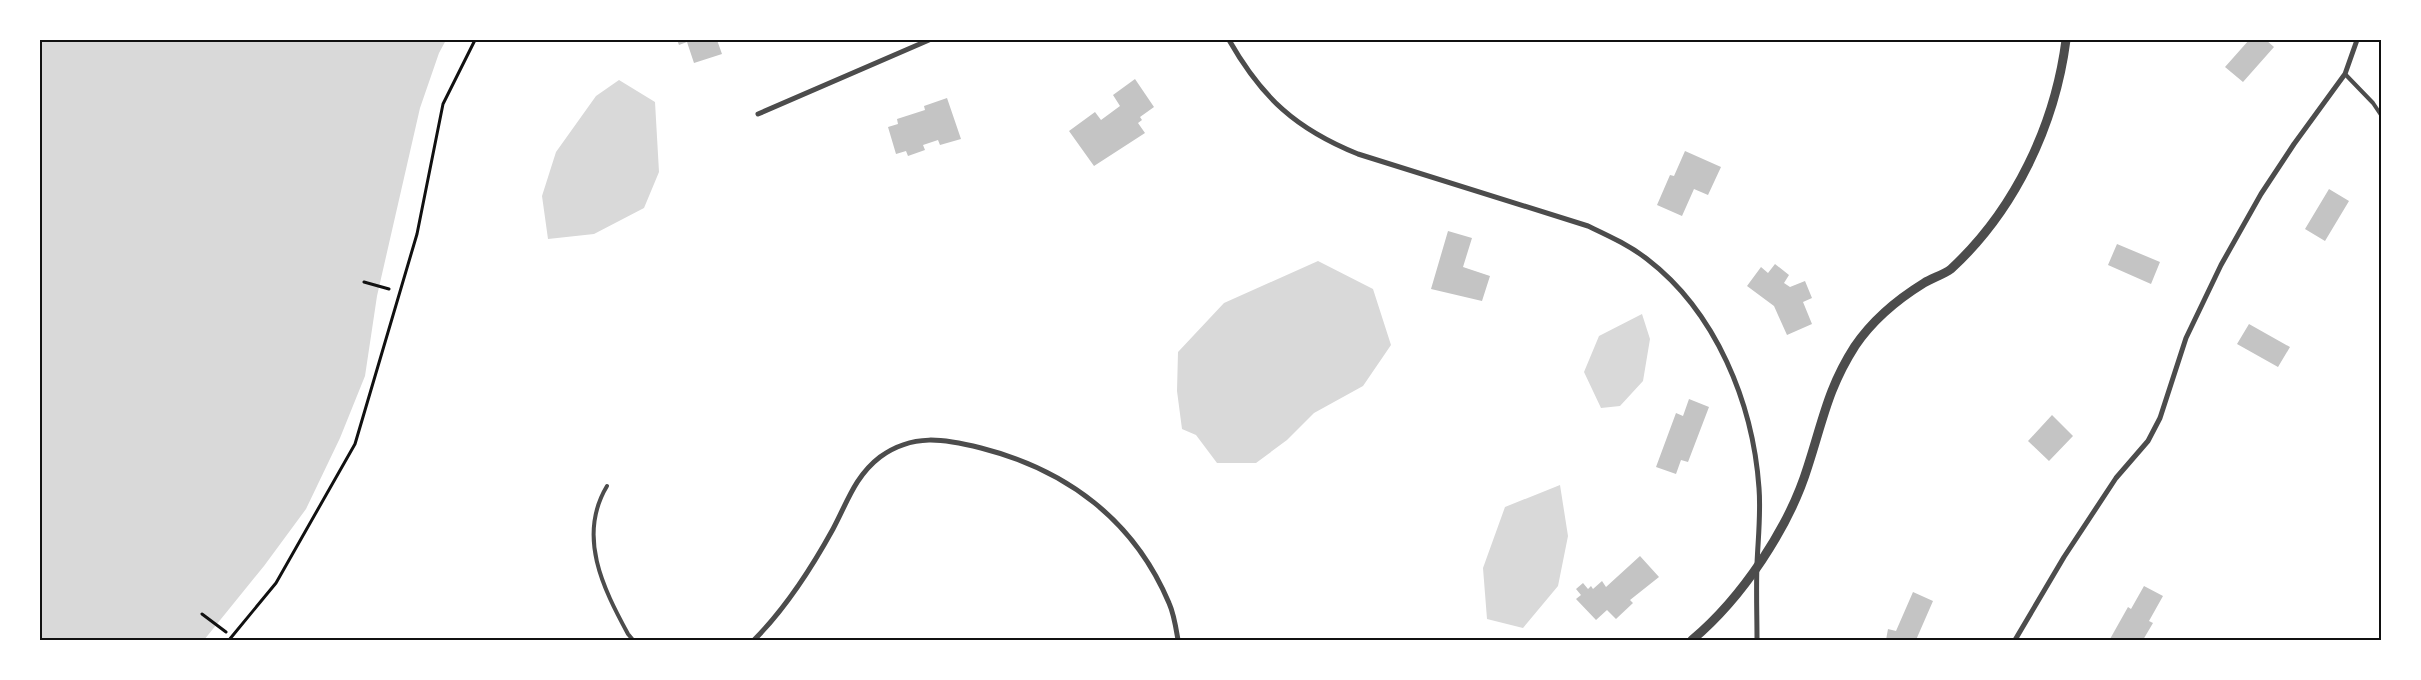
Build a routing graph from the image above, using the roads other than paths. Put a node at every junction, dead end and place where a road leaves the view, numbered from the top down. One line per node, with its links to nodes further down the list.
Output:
1 (929, 40): 6 (street)
2 (1229, 40): 9 (street)
3 (2066, 40): 9 (street)
4 (2357, 40): 5 (street)
5 (2345, 74): 7 (lane); 15 (street)
6 (758, 114)
7 (2381, 115)
8 (607, 486): 10 (lane)
9 (1757, 564): 13 (street); 14 (street)
10 (633, 640)
11 (754, 640): 12 (street)
12 (1178, 640)
13 (1692, 640)
14 (1757, 640)
15 (2015, 640)

